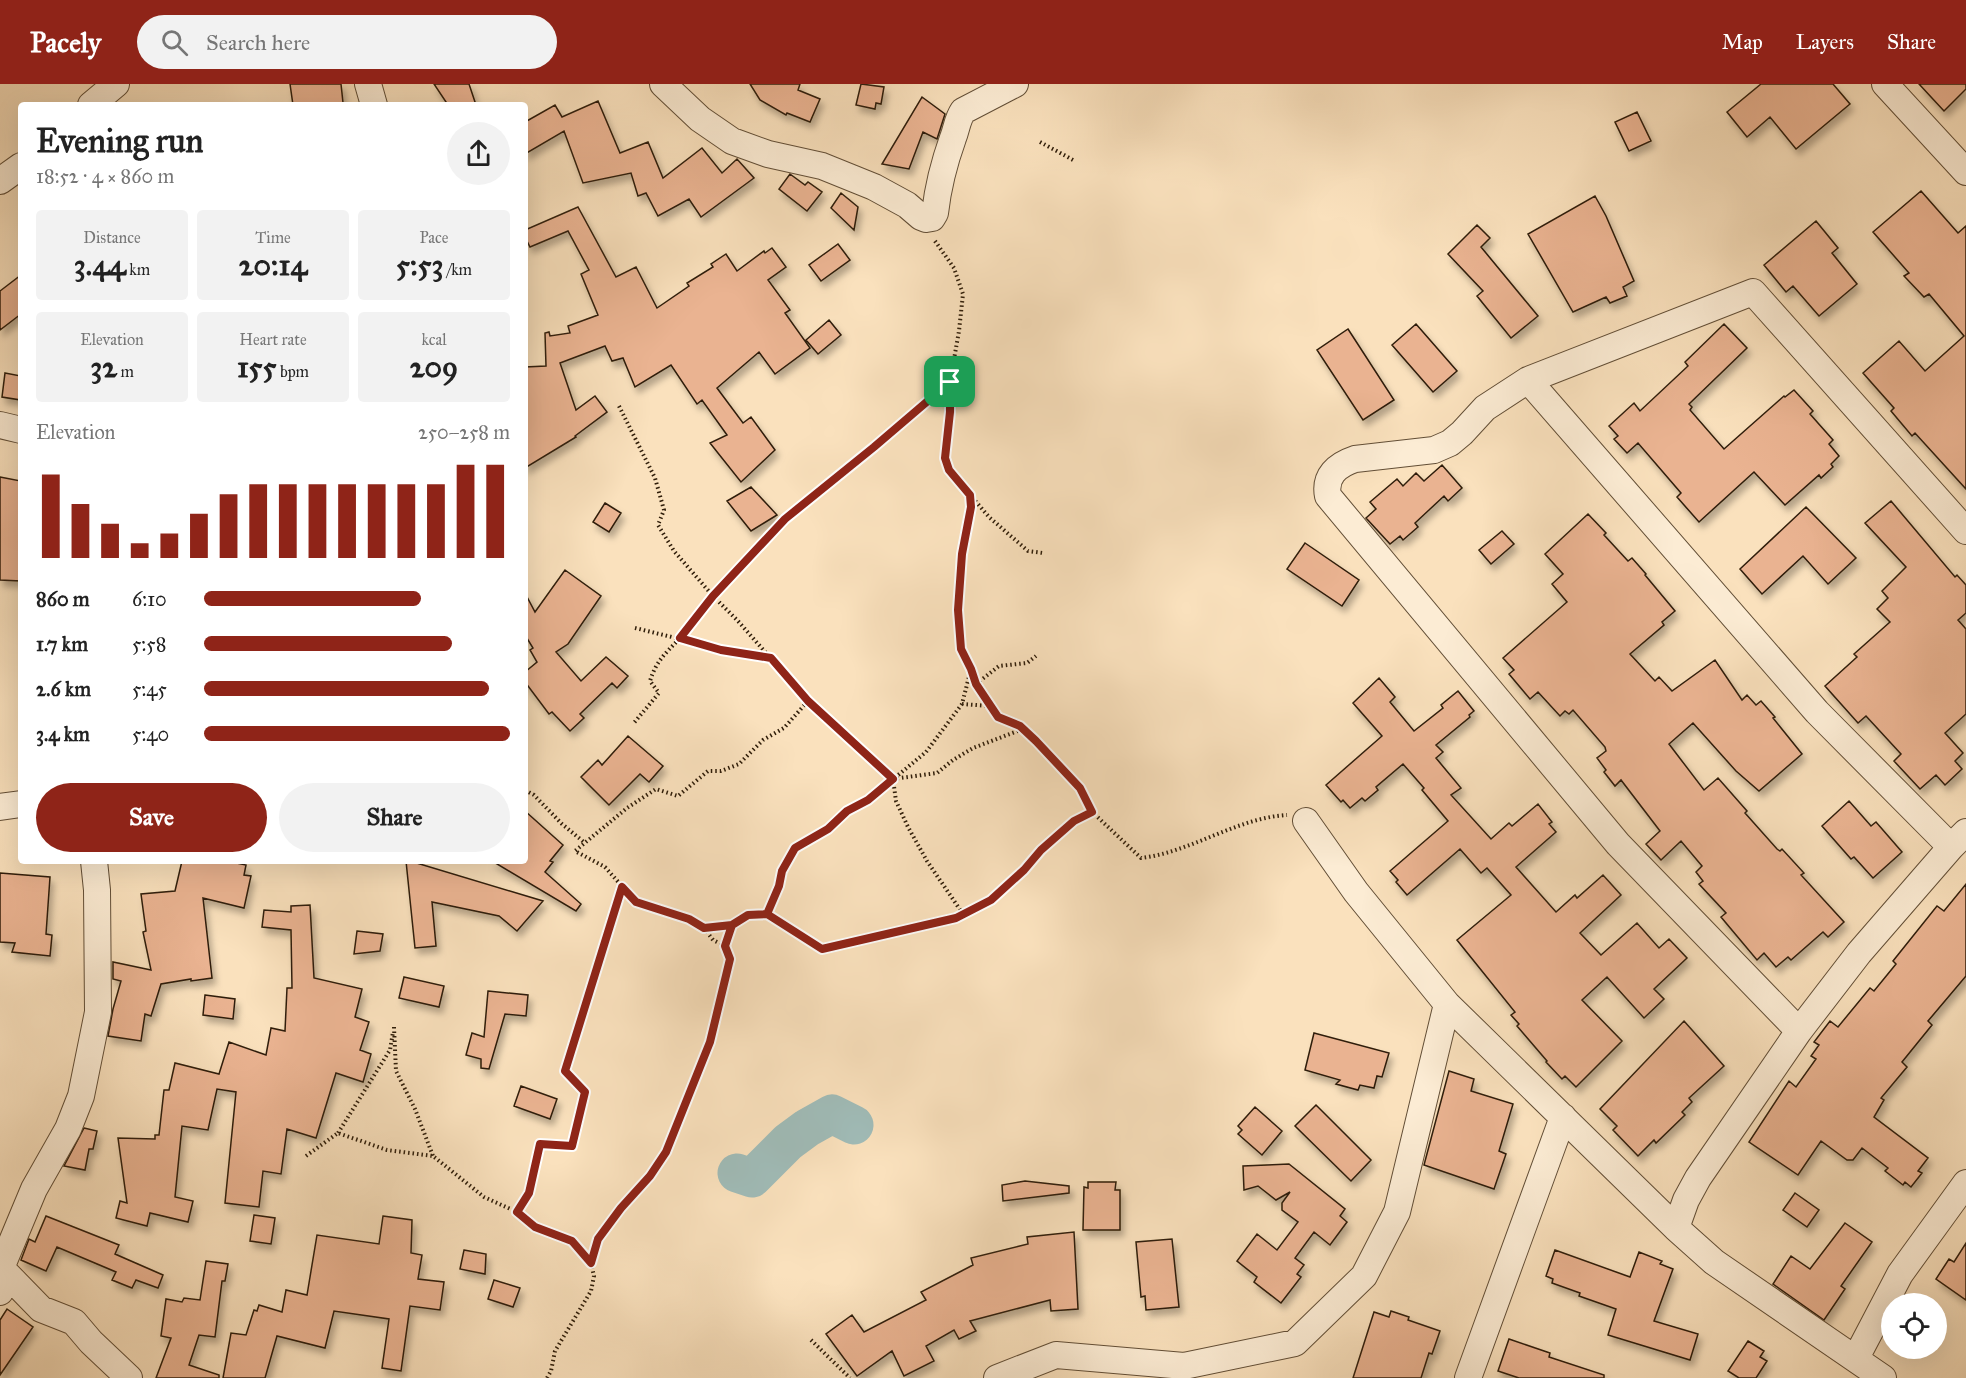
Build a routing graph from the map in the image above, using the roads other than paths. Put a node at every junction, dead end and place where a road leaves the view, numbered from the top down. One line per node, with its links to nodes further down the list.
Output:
1 (116, 84): 6 (street)
2 (368, 84): 7 (street)
3 (663, 84): 4 (street)
4 (1015, 84)
5 (1885, 84): 9 (street)
6 (95, 102)
7 (373, 102)
8 (18, 168): 10 (street)
9 (1966, 172)
10 (0, 181)
11 (1528, 380): 14 (street); 18 (street); 21 (street)
12 (0, 425): 13 (street)
13 (18, 428)
14 (1966, 531)
15 (18, 804): 16 (street)
16 (0, 807)
17 (1306, 820): 20 (street)
18 (1958, 839): 21 (street)
19 (94, 864): 25 (street)
20 (1447, 1004): 22 (street); 27 (street)
21 (1799, 1031): 24 (street)
22 (1563, 1117): 24 (street); 30 (street)
23 (1966, 1183): 26 (street)
24 (1676, 1228): 26 (street)
25 (0, 1276): 28 (street)
26 (1856, 1358): 31 (street)
27 (1182, 1372): 29 (street)
28 (129, 1378)
29 (997, 1378)
30 (1468, 1378)
31 (1883, 1378)

